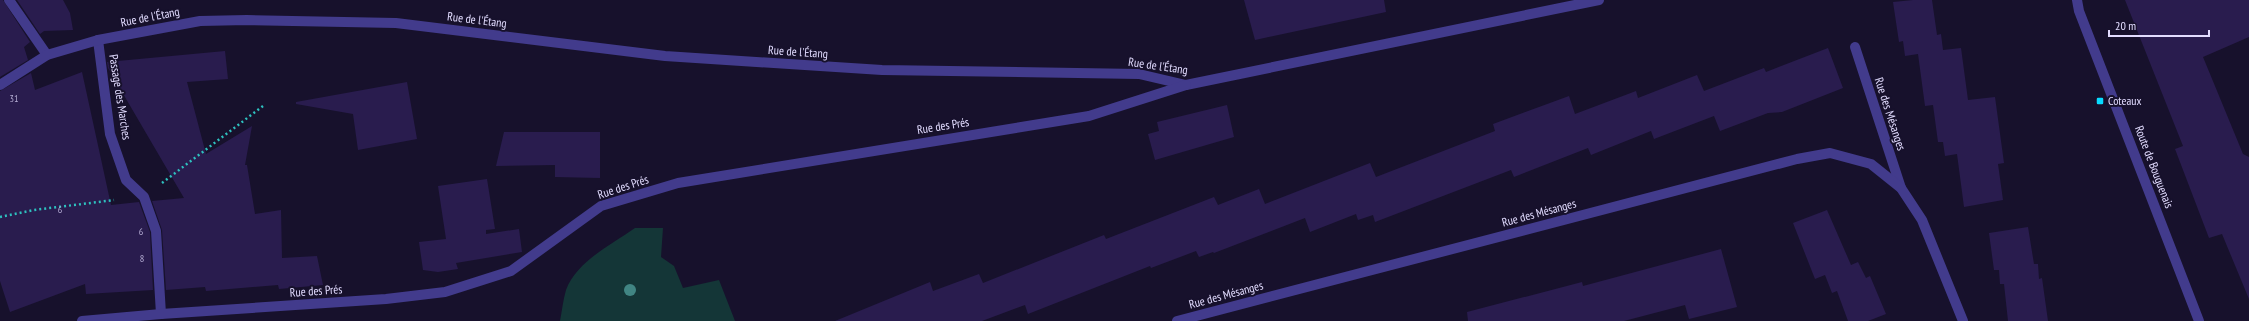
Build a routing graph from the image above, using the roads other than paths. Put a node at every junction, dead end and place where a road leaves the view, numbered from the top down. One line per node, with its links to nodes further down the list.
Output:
1 (9, 0): 6 (street)
2 (1599, 0): 8 (street, Rue de l'Étang)
3 (2077, 0): 15 (street, Route de Bouguenais)
4 (98, 40): 6 (street, Rue de l'Étang); 8 (street, Rue de l'Étang); 10 (street, Passage des Marches)
5 (1855, 47): 9 (street, Rue des Mésanges)
6 (47, 55): 7 (street, Rue de l'Étang)
7 (0, 85)
8 (1186, 85): 11 (street, Rue des Prés)
9 (1901, 188): 13 (street, Rue des Mésanges); 14 (street, Rue des Mésanges)
10 (161, 314): 11 (street, Rue des Prés); 12 (street, Rue des Prés)
11 (198, 316)
12 (82, 321)
13 (1177, 321)
14 (1962, 321)
15 (2199, 321)

